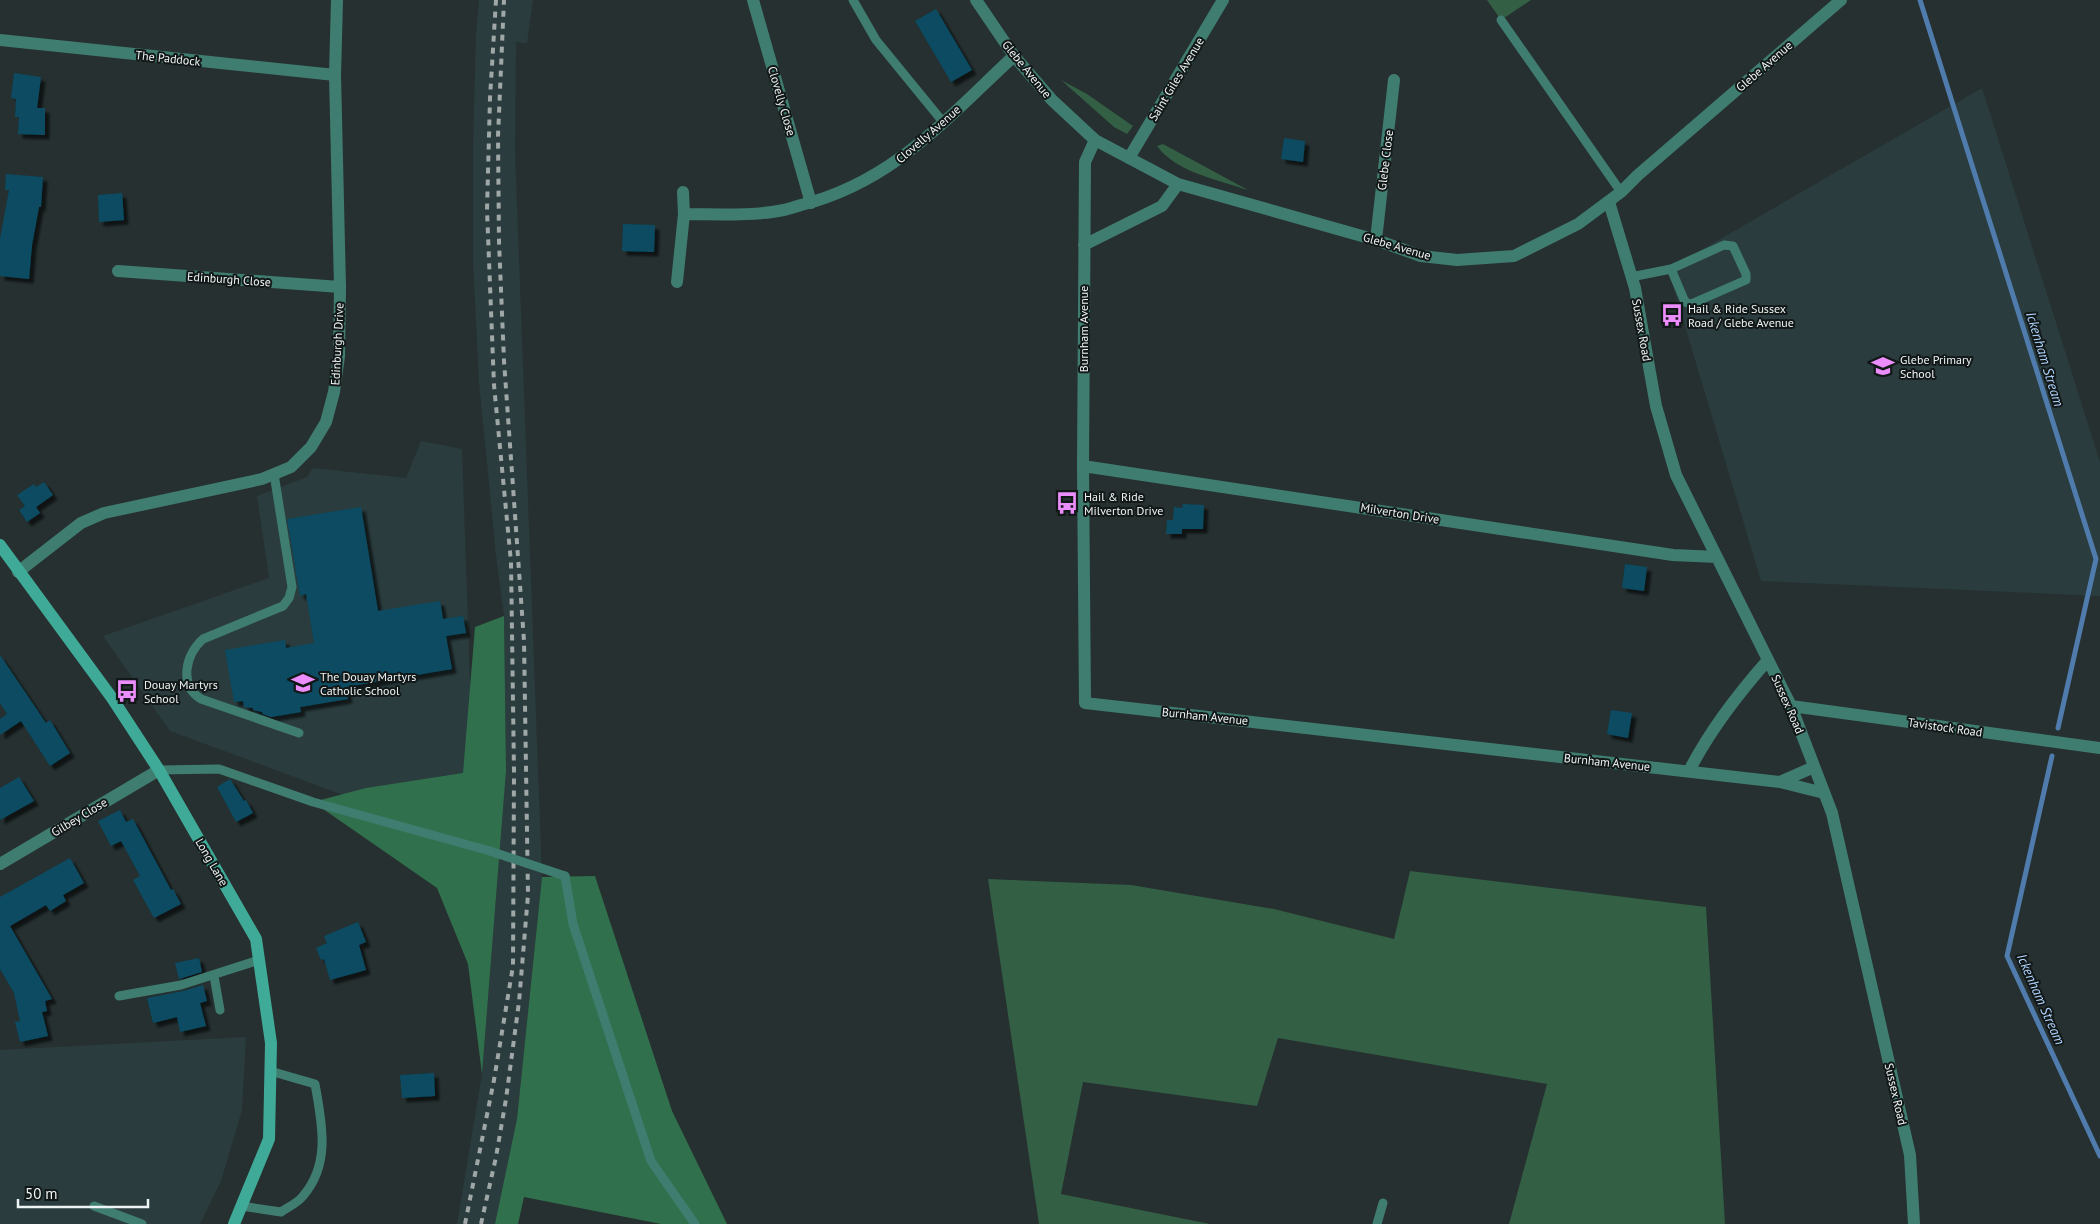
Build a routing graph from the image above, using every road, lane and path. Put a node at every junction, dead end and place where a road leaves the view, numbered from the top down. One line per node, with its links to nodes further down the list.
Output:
1 (337, 0): 10 (street, Edinburgh Drive)
2 (753, 0): 19 (street, Clovelly Close)
3 (853, 0): 12 (lane)
4 (1223, 0): 14 (street, Saint Giles Avenue)
5 (1841, 0): 17 (street, Glebe Avenue)
6 (978, 1): 9 (street, Glebe Avenue)
7 (1501, 20): 17 (lane)
8 (0, 40): 10 (street, The Paddock)
9 (1014, 56): 12 (street, Clovelly Avenue); 13 (street, Glebe Avenue)
10 (335, 75): 27 (street, Edinburgh Drive)
11 (1394, 80): 21 (street, Glebe Close)
12 (943, 122): 19 (street, Clovelly Avenue)
13 (1095, 140): 14 (street, Glebe Avenue); 22 (street, Burnham Avenue)
14 (1128, 158): 15 (street, Glebe Avenue)
15 (1178, 184): 21 (street, Glebe Avenue); 22 (street)
16 (683, 192): 20 (street)
17 (1621, 192): 18 (street, Glebe Avenue)
18 (1609, 202): 21 (street, Glebe Avenue); 25 (street, Sussex Road)
19 (811, 203): 20 (street, Clovelly Avenue)
20 (684, 214): 26 (street)
21 (1376, 240)
22 (1084, 245): 28 (street, Burnham Avenue)
23 (1671, 268): 23 (lane); 25 (lane)
24 (118, 271): 27 (street, Edinburgh Close)
25 (1631, 277): 31 (street, Sussex Road)
26 (677, 282)
27 (340, 287): 29 (street, Edinburgh Drive)
28 (1083, 466): 31 (street, Milverton Drive); 39 (street, Burnham Avenue)
29 (274, 474): 32 (street, Edinburgh Drive); 35 (lane)
30 (0, 545): 32 (main road, Long Lane)
31 (1717, 557): 33 (street, Sussex Road)
32 (18, 572): 38 (main road, Long Lane)
33 (1768, 660): 34 (street, Sussex Road); 39 (street)
34 (1791, 706): 36 (street, Tavistock Road); 37 (street, Sussex Road)
35 (299, 733)
36 (2100, 748)
37 (1814, 767): 40 (street); 41 (street, Sussex Road)
38 (159, 770): 42 (street, Gilbey Close); 43 (main road, Long Lane); 53 (lane, bridge)
39 (1689, 771): 40 (street, Burnham Avenue)
40 (1780, 782): 41 (street, Burnham Avenue)
41 (1824, 793): 55 (street, Sussex Road)
42 (0, 864)
43 (258, 960): 44 (lane); 47 (main road, Long Lane)
44 (214, 976): 45 (lane); 46 (lane)
45 (119, 996)
46 (220, 1010)
47 (270, 1071): 50 (main road, Long Lane); 50 (lane)
48 (1383, 1203): 54 (lane)
49 (94, 1206): 51 (lane)
50 (241, 1206): 52 (main road, Long Lane)
51 (142, 1224)
52 (234, 1224)
53 (695, 1224)
54 (1378, 1224)
55 (1914, 1224)

